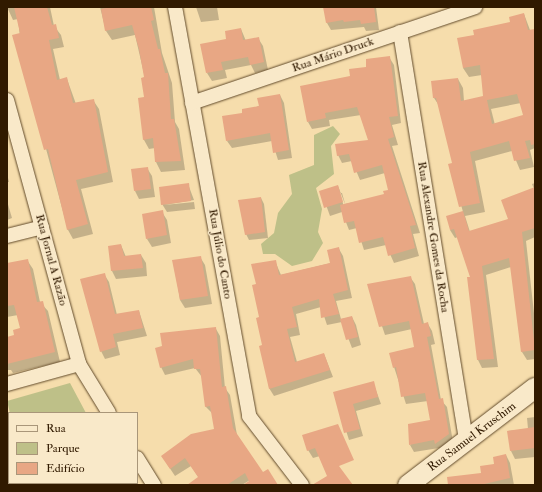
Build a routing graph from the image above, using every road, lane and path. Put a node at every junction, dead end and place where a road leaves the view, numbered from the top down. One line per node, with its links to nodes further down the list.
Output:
1 (175, 7): 5 (street, Rua Júlio do Canto)
2 (475, 7): 3 (street, Rua Mário Druck)
3 (400, 32): 5 (street, Rua Mário Druck); 12 (street, Rua Alexandre Gomes da Rocha)
4 (7, 100): 6 (street, Rua Jornal A Razão)
5 (192, 103): 15 (street, Rua Júlio do Canto)
6 (42, 227): 7 (street); 8 (street, Rua Jornal A Razão)
7 (7, 236)
8 (79, 364): 9 (street); 11 (street, Rua Jornal A Razão)
9 (7, 384)
10 (535, 388): 12 (street, Rua Samuel Kruschim)
11 (108, 412)
12 (466, 441): 16 (street, Rua Samuel Kruschim)
13 (138, 460): 14 (street)
14 (154, 485)
15 (302, 485)
16 (408, 485)

